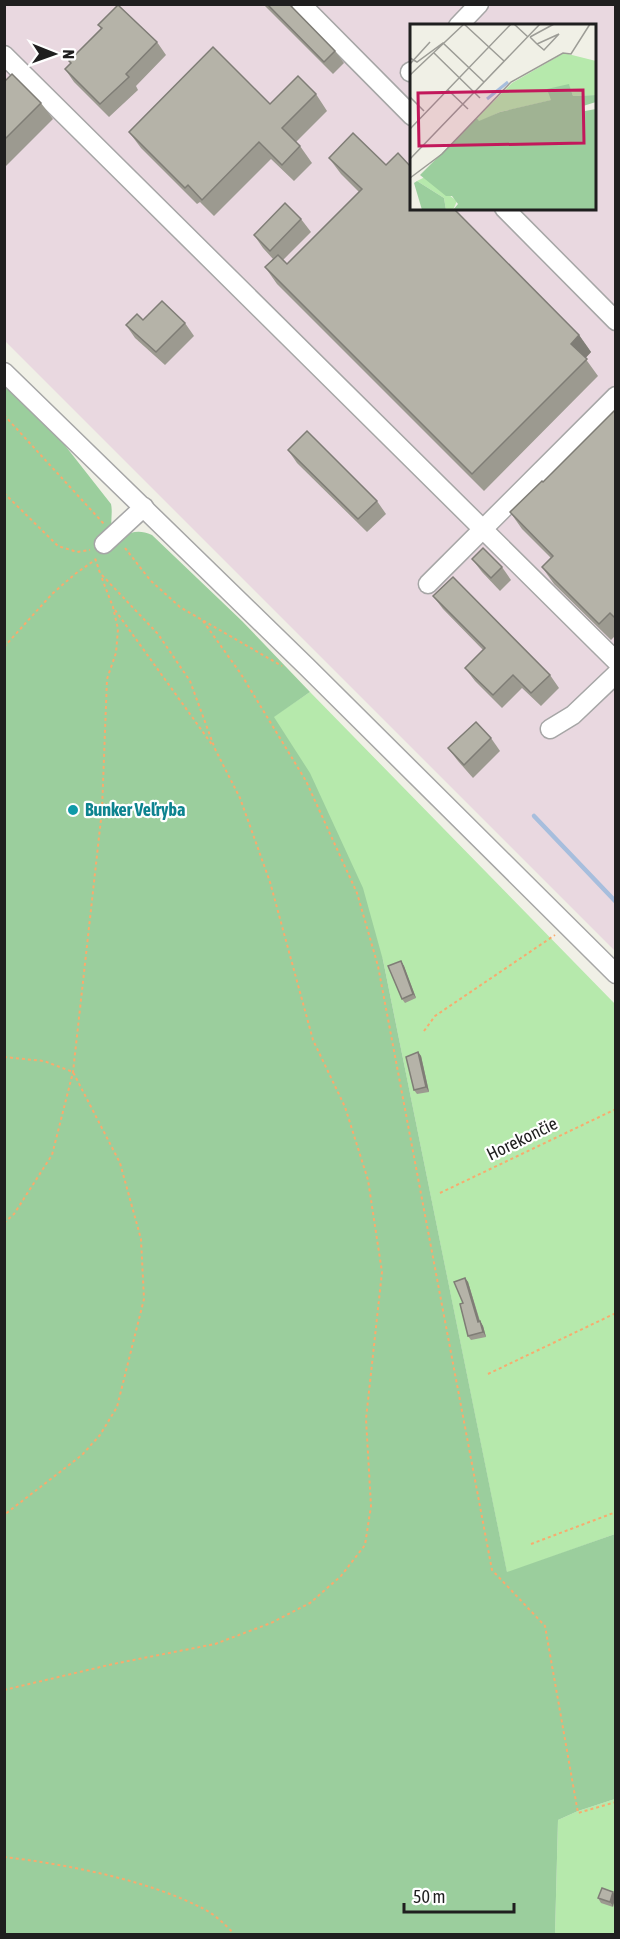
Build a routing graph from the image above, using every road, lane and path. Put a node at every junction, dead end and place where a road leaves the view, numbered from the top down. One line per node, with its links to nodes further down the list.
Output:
1 (301, 4): 7 (lane)
2 (479, 4): 3 (lane)
3 (460, 24)
4 (4, 55): 5 (lane)
5 (21, 71): 6 (lane); 16 (lane)
6 (4, 88)
7 (410, 115)
8 (506, 210): 9 (lane)
9 (615, 321)
10 (4, 372): 14 (lane)
11 (615, 396): 16 (lane)
12 (4, 415): 15 (path)
13 (4, 493): 17 (path)
14 (144, 507): 17 (lane); 28 (lane)
15 (104, 524)
16 (483, 529): 19 (lane); 23 (lane)
17 (107, 549): 18 (path); 21 (path); 22 (path)
18 (100, 573): 20 (path); 27 (path)
19 (428, 584)
20 (113, 608): 27 (path); 32 (path)
21 (203, 621): 24 (path); 42 (path)
22 (4, 647)
23 (615, 661)
24 (284, 667)
25 (615, 674): 26 (lane)
26 (550, 729)
27 (215, 748): 41 (path)
28 (567, 926): 29 (lane); 30 (path)
29 (615, 974)
30 (424, 1031)
31 (4, 1057): 32 (path)
32 (73, 1072): 35 (path); 39 (path)
33 (615, 1109): 34 (path, Horekončie)
34 (440, 1193)
35 (4, 1223)
36 (615, 1313): 37 (path)
37 (488, 1374)
38 (615, 1512): 40 (path)
39 (4, 1515)
40 (531, 1544)
41 (4, 1690)
42 (615, 1802)
43 (4, 1857): 44 (path)
44 (234, 1935)

